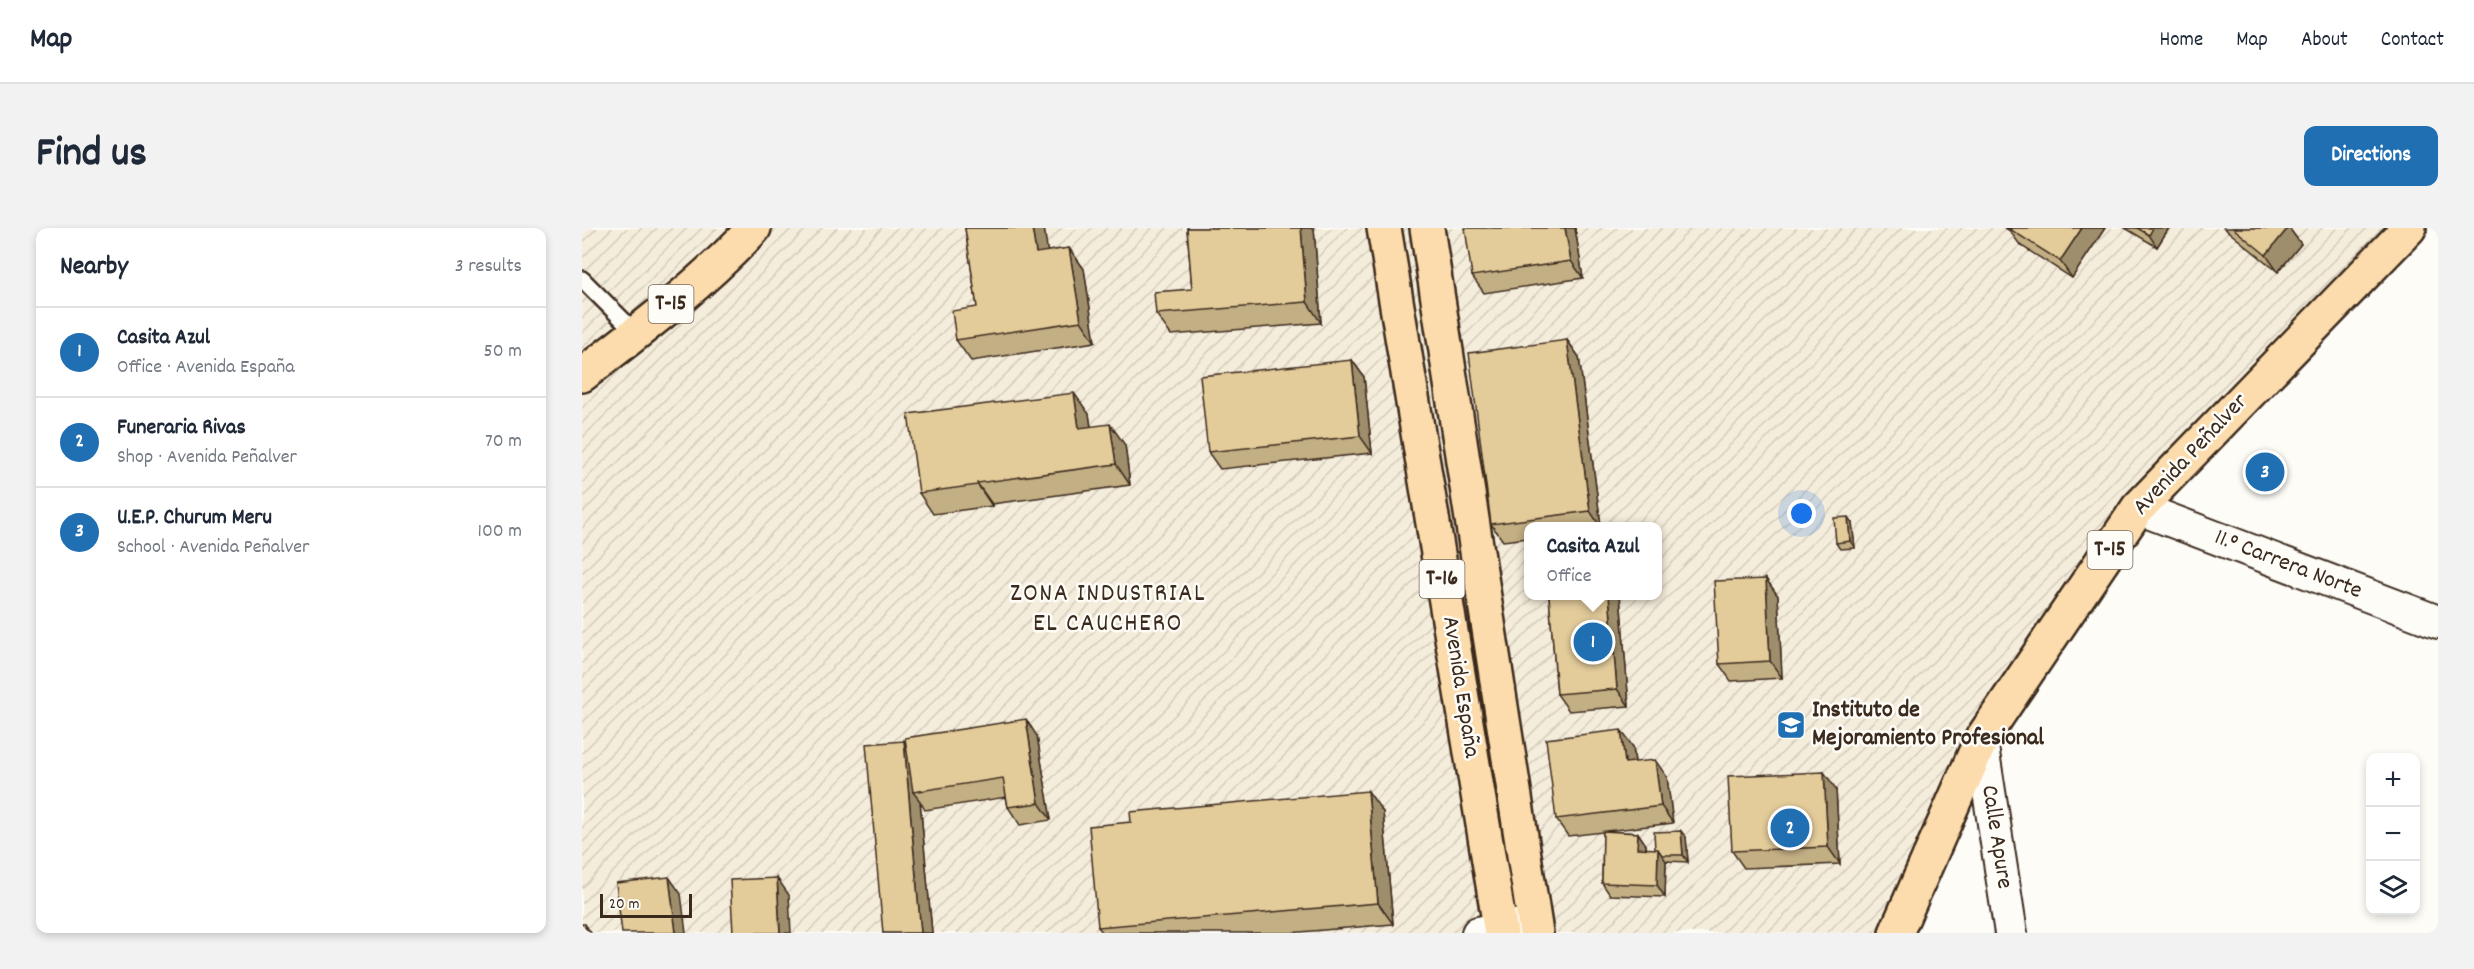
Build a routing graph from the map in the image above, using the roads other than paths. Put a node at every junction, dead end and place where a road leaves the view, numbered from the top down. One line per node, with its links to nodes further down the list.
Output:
1 (754, 228): 6 (main road, T-15)
2 (1384, 228): 12 (main road, Avenida España / T-16)
3 (1426, 228): 11 (main road, Avenida España / T-16)
4 (2409, 228): 8 (main road, Avenida Peñalver / T-15)
5 (582, 279): 6 (lane)
6 (636, 333): 7 (main road, T-15)
7 (582, 375)
8 (2138, 508): 9 (street, 11.° Carrera Norte); 10 (main road, Avenida Peñalver / T-15)
9 (2438, 622)
10 (1981, 740): 13 (main road, Avenida Peñalver / T-15); 14 (street, Calle Apure)
11 (1535, 928): 12 (street)
12 (1493, 932)
13 (1896, 933)
14 (2011, 933)

